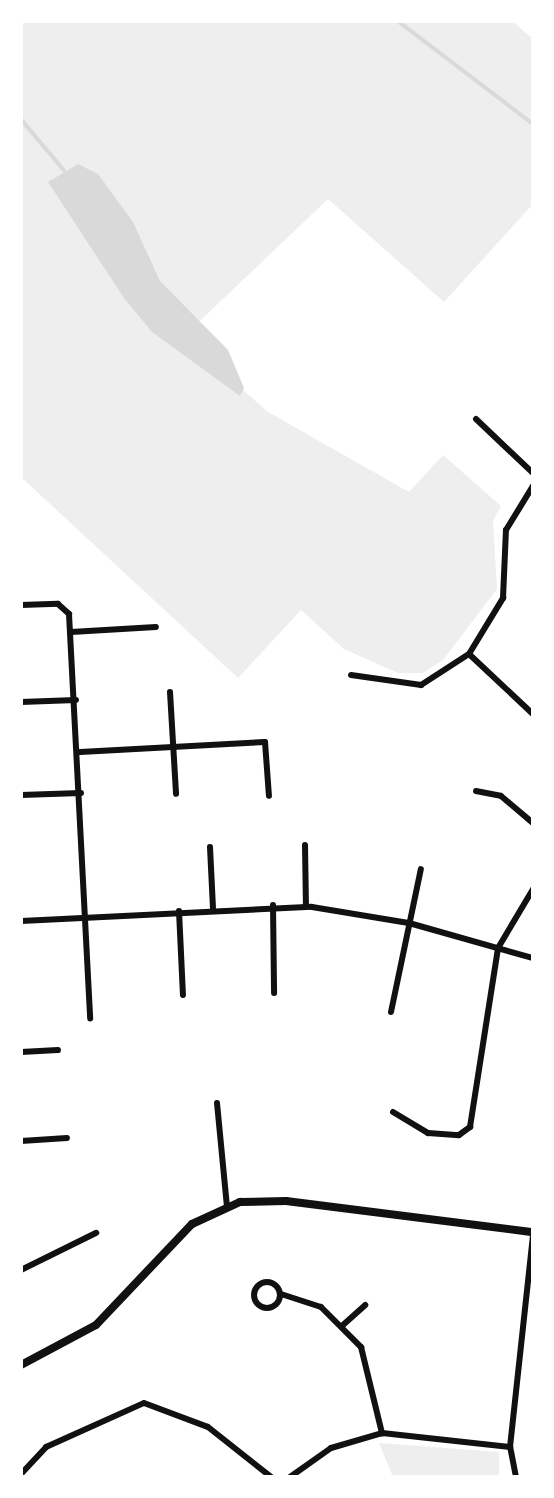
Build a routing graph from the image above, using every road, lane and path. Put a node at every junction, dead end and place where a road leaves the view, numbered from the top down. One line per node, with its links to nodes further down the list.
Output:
1 (476, 419): 2 (street)
2 (533, 473)
3 (533, 486): 7 (street)
4 (21, 605): 6 (street)
5 (156, 627): 6 (street)
6 (71, 632): 10 (street)
7 (469, 654): 8 (street); 12 (street)
8 (351, 675)
9 (170, 692): 13 (street)
10 (76, 700): 11 (street); 14 (street)
11 (21, 702)
12 (533, 713)
13 (173, 747): 14 (street); 17 (street); 19 (street)
14 (80, 752): 16 (street)
15 (476, 790): 20 (street)
16 (81, 793): 18 (street); 29 (street)
17 (176, 794)
18 (21, 795)
19 (269, 796)
20 (533, 823)
21 (305, 845): 26 (street)
22 (210, 847): 27 (street)
23 (421, 869): 31 (street)
24 (533, 890): 32 (street)
25 (273, 905): 26 (street); 27 (street); 34 (street)
26 (306, 906): 31 (street)
27 (213, 908): 28 (street)
28 (179, 911): 29 (street); 35 (street)
29 (88, 916): 30 (street); 37 (street)
30 (21, 920)
31 (409, 923): 32 (street); 36 (street)
32 (498, 948): 33 (street); 41 (street)
33 (533, 958)
34 (274, 993)
35 (183, 995)
36 (390, 1012)
37 (90, 1018)
38 (58, 1050): 39 (street)
39 (21, 1052)
40 (217, 1103): 44 (street)
41 (393, 1112)
42 (67, 1138): 43 (street)
43 (21, 1142)
44 (227, 1206): 46 (street); 51 (street)
45 (96, 1233): 47 (street)
46 (533, 1234): 53 (street)
47 (21, 1270)
48 (281, 1294): 48 (street); 50 (street)
49 (365, 1305): 50 (street)
50 (343, 1325): 52 (street)
51 (21, 1365)
52 (382, 1433): 53 (street); 56 (street)
53 (510, 1447): 57 (street)
54 (21, 1474): 55 (street)
55 (271, 1477)
56 (290, 1477)
57 (516, 1477)

